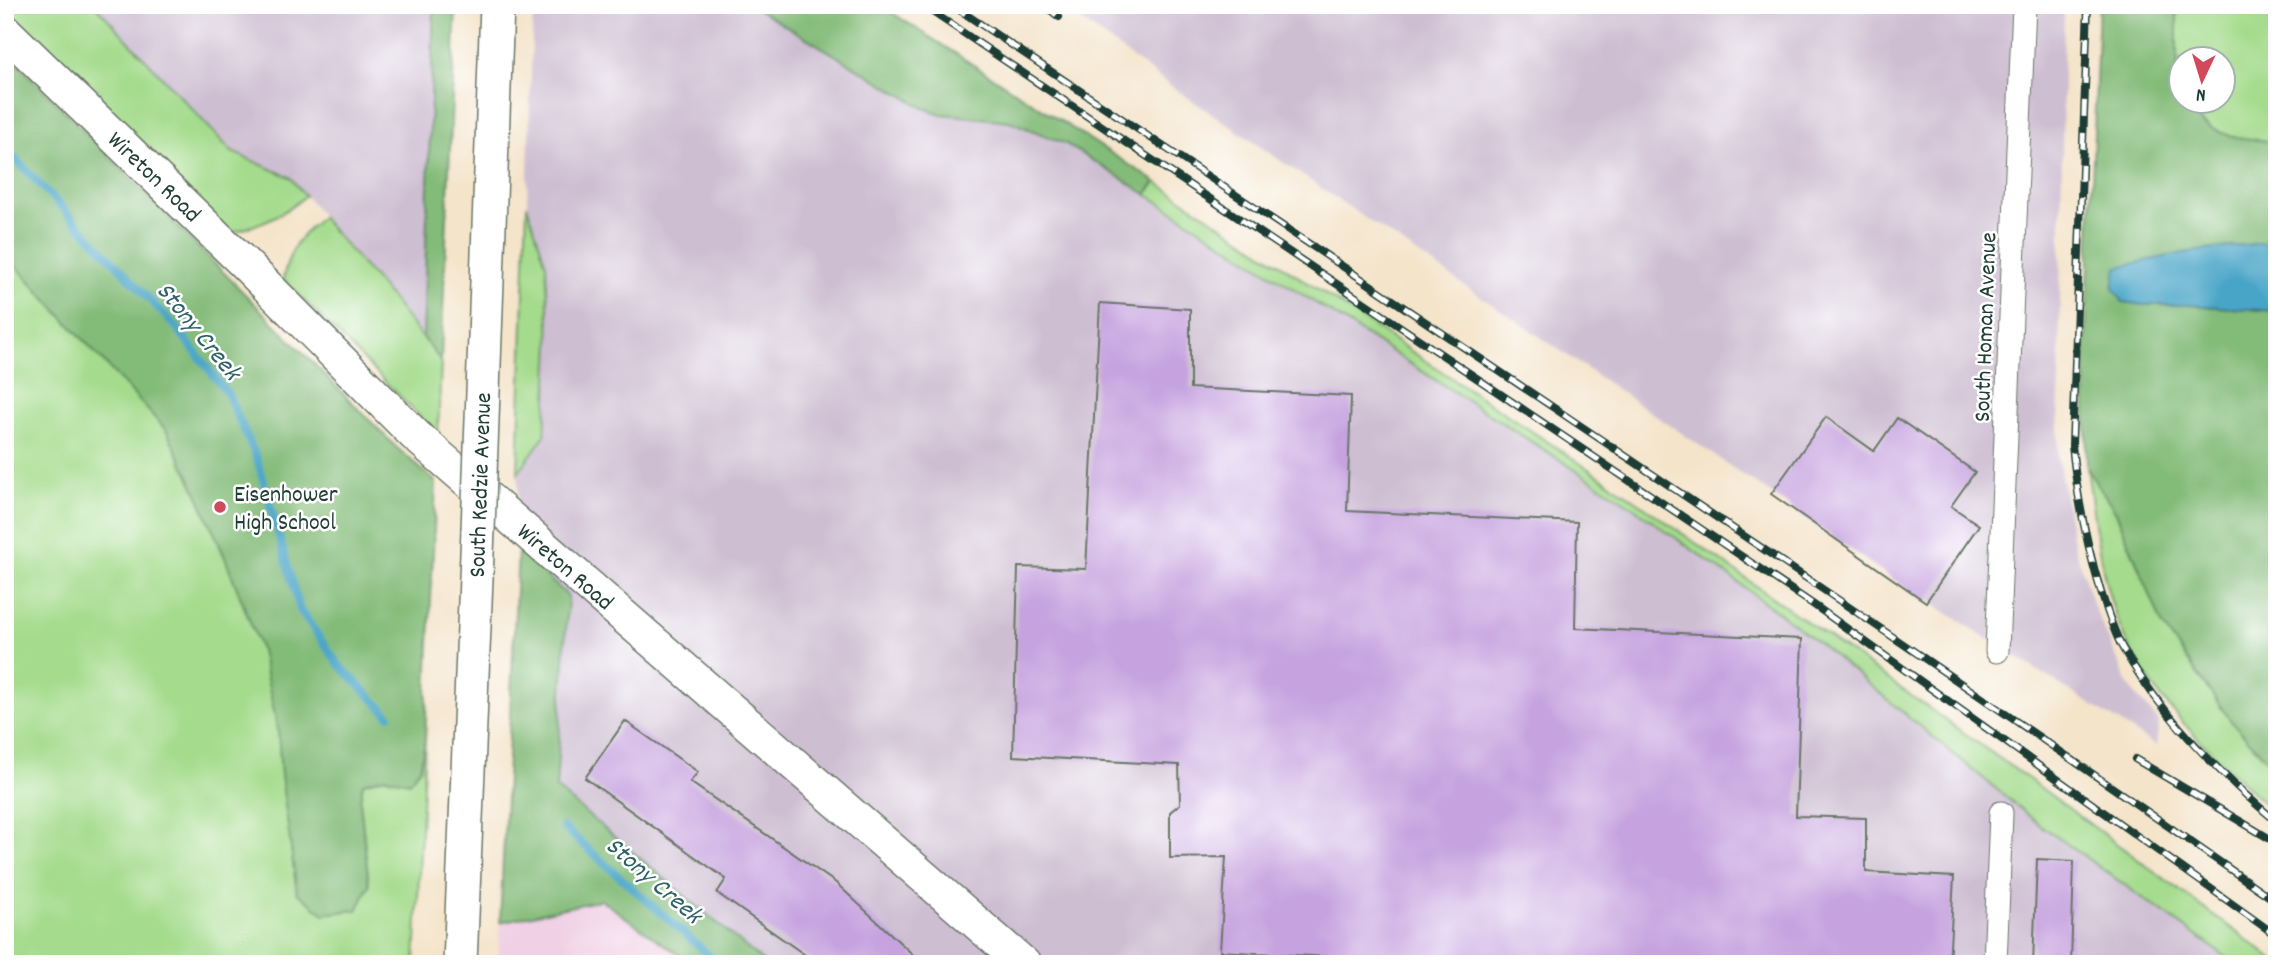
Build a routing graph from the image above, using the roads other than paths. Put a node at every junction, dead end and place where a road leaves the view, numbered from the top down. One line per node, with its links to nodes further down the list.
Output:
1 (497, 5): 6 (street, South Kedzie Avenue, bridge)
2 (2024, 5): 4 (street, South Homan Avenue)
3 (5, 31): 7 (street, Wireton Road)
4 (1997, 651)
5 (2001, 813): 8 (street)
6 (460, 964)
7 (1024, 964)
8 (1995, 964)

